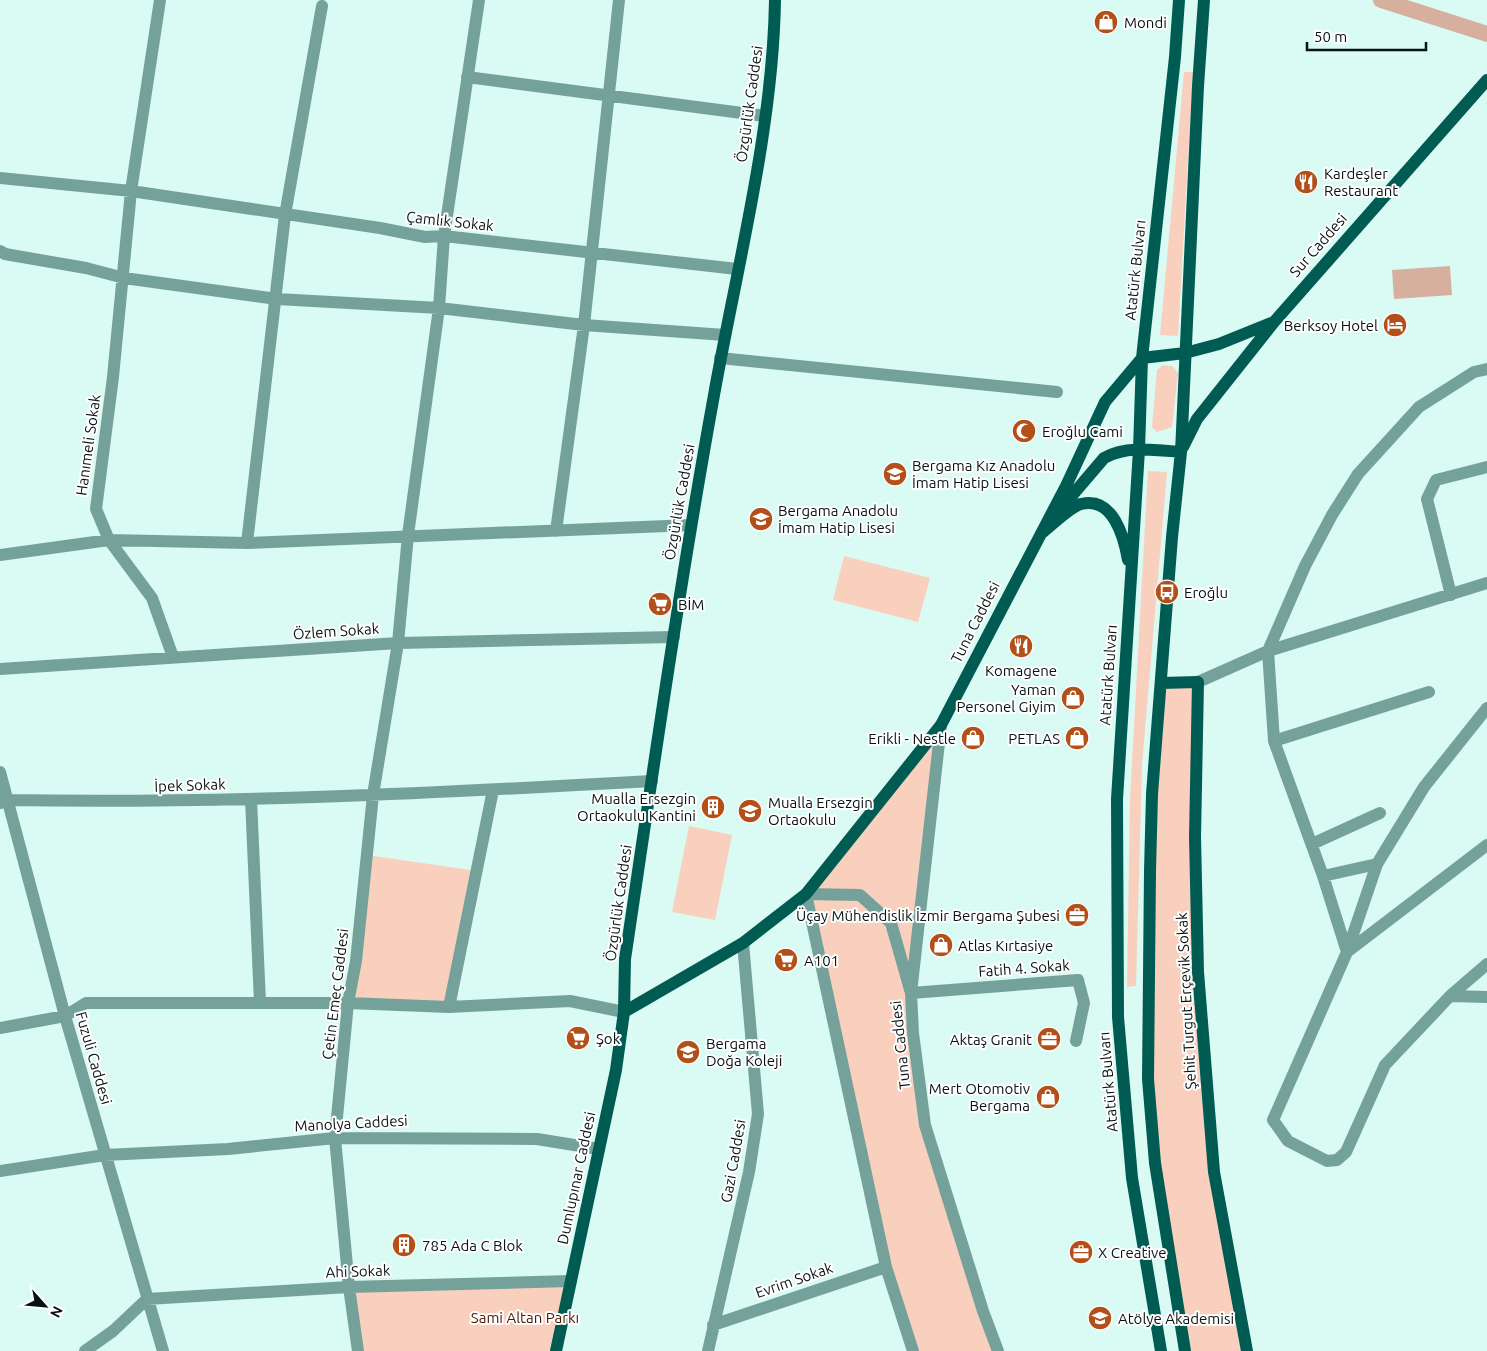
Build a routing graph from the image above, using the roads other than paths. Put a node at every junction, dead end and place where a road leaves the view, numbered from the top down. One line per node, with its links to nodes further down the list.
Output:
1 (160, 0): 13 (street, Hanımeli Sokak)
2 (479, 0): 8 (street, Çetin Emeç Caddesi)
3 (619, 0): 10 (street)
4 (775, 0): 11 (main road, Özgürlük Caddesi)
5 (1179, 0): 27 (main road, Atatürk Bulvarı)
6 (1204, 0): 25 (main road)
7 (322, 6): 14 (street)
8 (467, 77): 10 (street); 15 (street, Çetin Emeç Caddesi)
9 (1487, 80): 22 (main road, Sur Caddesi)
10 (608, 96): 11 (street); 17 (street)
11 (765, 116): 18 (main road, Özgürlük Caddesi)
12 (0, 178): 13 (street, Çamlık Sokak)
13 (131, 191): 14 (street, Çamlık Sokak); 19 (street, Hanımeli Sokak)
14 (285, 215): 15 (street, Çamlık Sokak); 20 (street)
15 (444, 236): 17 (street, Çamlık Sokak); 21 (street, Çetin Emeç Caddesi)
16 (0, 251): 19 (street)
17 (592, 253): 18 (street, Çamlık Sokak); 23 (street)
18 (737, 269): 24 (main road, Özgürlük Caddesi)
19 (124, 278): 20 (street); 37 (street, Hanımeli Sokak)
20 (277, 299): 21 (street); 38 (street)
21 (440, 308): 23 (street); 35 (street, Çetin Emeç Caddesi)
22 (1274, 322): 25 (main road, Sur Caddesi); 31 (main road, Sur Caddesi)
23 (584, 325): 24 (street); 34 (street)
24 (725, 335): 26 (main road, Özgürlük Caddesi)
25 (1185, 353): 27 (main road, Sur Caddesi); 31 (main road)
26 (720, 358): 29 (street); 33 (main road, Özgürlük Caddesi)
27 (1142, 358): 30 (main road, Atatürk Bulvarı); 36 (main road, Tuna Caddesi)
28 (1487, 369): 45 (street)
29 (1056, 392)
30 (1139, 450): 31 (main road, Tuna Caddesi); 36 (main road, Tuna Caddesi); 40 (main road, Atatürk Bulvarı)
31 (1181, 452): 49 (main road)
32 (1487, 468): 42 (street)
33 (691, 525): 34 (street); 43 (main road, Özgürlük Caddesi)
34 (556, 531): 35 (street)
35 (408, 535): 38 (street); 44 (street, Çetin Emeç Caddesi)
36 (1039, 535): 40 (main road); 52 (main road, Tuna Caddesi)
37 (110, 540): 38 (street); 39 (street); 46 (street, Hanımeli Sokak)
38 (247, 543)
39 (0, 555)
40 (1132, 578): 95 (main road, Atatürk Bulvarı)
41 (1487, 583): 42 (street)
42 (1451, 595): 45 (street)
43 (674, 637): 44 (street, Özlem Sokak); 55 (main road, Özgürlük Caddesi)
44 (398, 643): 46 (street, Özlem Sokak); 57 (street, Çetin Emeç Caddesi)
45 (1268, 651): 48 (street); 53 (street)
46 (173, 657): 47 (street, Özlem Sokak)
47 (0, 669)
48 (1198, 682): 49 (main road); 97 (main road, Şehit Turgut Erçevik Sokak)
49 (1161, 683): 96 (main road)
50 (1429, 692): 53 (street)
51 (1487, 708): 63 (street)
52 (940, 725): 65 (main road, Tuna Caddesi); 69 (street, Tuna Caddesi)
53 (1274, 741): 61 (street)
54 (0, 772): 59 (street, Fuzuli Caddesi)
55 (652, 781): 56 (street, İpek Sokak); 75 (main road, Özgürlük Caddesi)
56 (494, 790): 57 (street, İpek Sokak); 74 (street)
57 (373, 795): 58 (street, İpek Sokak); 73 (street, Çetin Emeç Caddesi)
58 (251, 799): 59 (street, İpek Sokak); 72 (street)
59 (4, 802): 76 (street, Fuzuli Caddesi)
60 (1380, 813): 61 (street)
61 (1312, 844): 64 (street)
62 (1487, 845): 67 (street)
63 (1377, 864): 64 (street); 67 (street)
64 (1323, 876): 67 (street)
65 (806, 894): 66 (main road, Tuna Caddesi); 69 (street); 83 (street)
66 (743, 943): 75 (main road, Tuna Caddesi); 87 (street, Gazi Caddesi)
67 (1346, 952): 70 (street)
68 (1487, 964): 70 (street)
69 (911, 993): 78 (street, Fatih 4. Sokak); 94 (street, Tuna Caddesi)
70 (1450, 996): 71 (street)
71 (1487, 997)
72 (260, 1003): 73 (street); 76 (street)
73 (348, 1003): 74 (street); 79 (street, Çetin Emeç Caddesi)
74 (448, 1007): 75 (street)
75 (624, 1012): 80 (main road, Dumlupınar Caddesi)
76 (65, 1016): 77 (street); 81 (street, Fuzuli Caddesi)
77 (0, 1028)
78 (1076, 1041)
79 (336, 1138): 80 (street, Manolya Caddesi); 81 (street, Manolya Caddesi); 85 (street, Çetin Emeç Caddesi)
80 (598, 1149): 84 (main road, Dumlupınar Caddesi)
81 (105, 1155): 82 (street, Manolya Caddesi); 86 (street, Fuzuli Caddesi)
82 (0, 1171)
83 (886, 1267): 87 (street, Evrim Sokak); 93 (street)
84 (571, 1281): 85 (street, Ahi Sokak); 91 (main road, Dumlupınar Caddesi)
85 (349, 1287): 86 (street, Ahi Sokak); 90 (street, Çetin Emeç Caddesi)
86 (147, 1299): 88 (street); 89 (street, Fuzuli Caddesi)
87 (713, 1325): 92 (street, Gazi Caddesi)
88 (85, 1351)
89 (163, 1351)
90 (358, 1351)
91 (556, 1351)
92 (708, 1351)
93 (913, 1351)
94 (998, 1351)
95 (1161, 1351)
96 (1186, 1351)
97 (1247, 1351)

